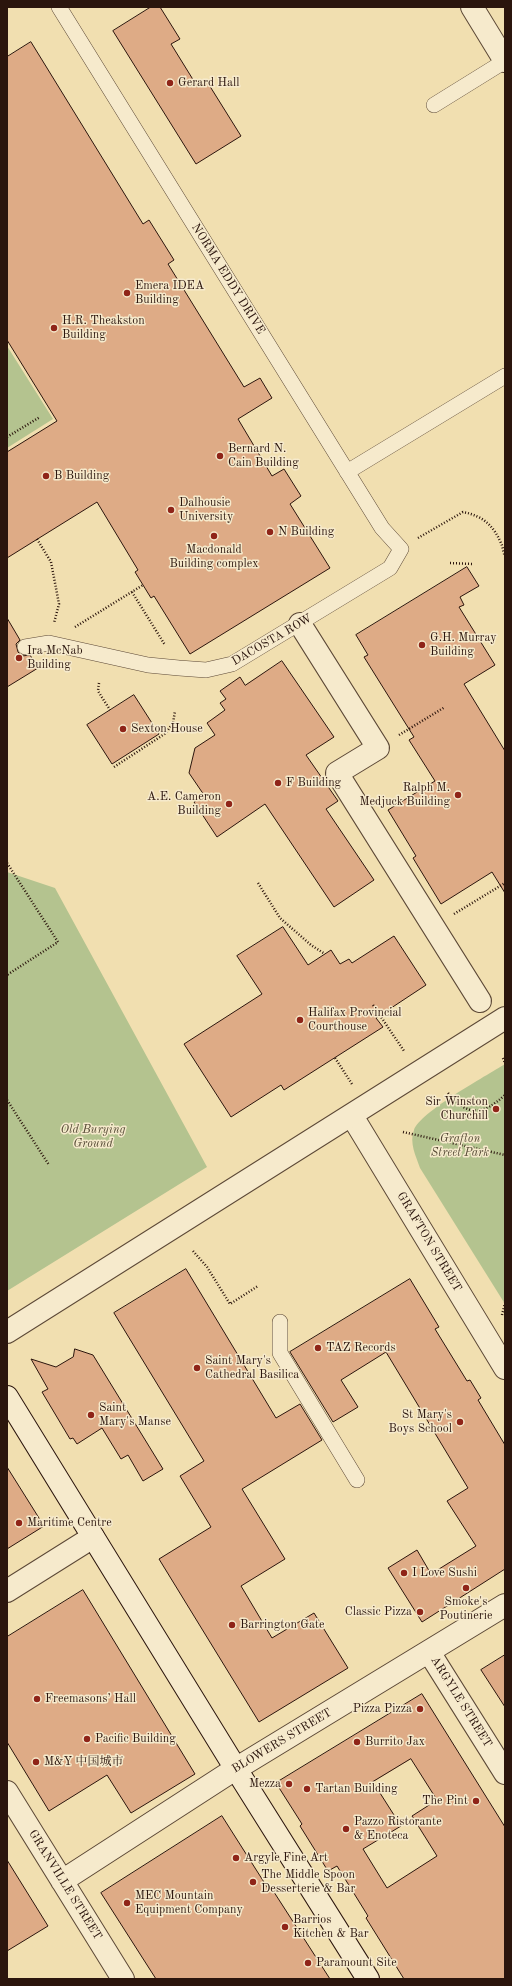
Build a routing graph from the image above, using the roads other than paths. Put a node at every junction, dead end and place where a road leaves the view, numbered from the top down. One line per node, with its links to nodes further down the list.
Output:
1 (58, 7): 6 (lane, NORMA EDDY DRIVE)
2 (472, 7): 3 (street)
3 (505, 61): 4 (lane)
4 (434, 105)
5 (505, 376): 6 (lane)
6 (347, 472): 7 (lane, NORMA EDDY DRIVE)
7 (401, 548): 8 (lane, DACOSTA ROW)
8 (300, 624): 9 (lane, DACOSTA ROW); 10 (street)
9 (25, 647)
10 (480, 1001)
11 (505, 1018): 12 (street)
12 (352, 1116): 14 (street); 15 (street, GRAFTON STREET)
13 (280, 1322): 17 (lane)
14 (7, 1332)
15 (505, 1368)
16 (7, 1397): 18 (street)
17 (357, 1480)
18 (93, 1537): 19 (street); 22 (street)
19 (7, 1591)
20 (505, 1605): 21 (street, BLOWERS STREET)
21 (429, 1652): 22 (street, BLOWERS STREET); 23 (street, ARGYLE STREET)
22 (236, 1769): 25 (street, BLOWERS STREET); 27 (street)
23 (505, 1773)
24 (7, 1792): 25 (street, GRANVILLE STREET)
25 (62, 1881): 26 (street, GRANVILLE STREET)
26 (123, 1979)
27 (368, 1979)

